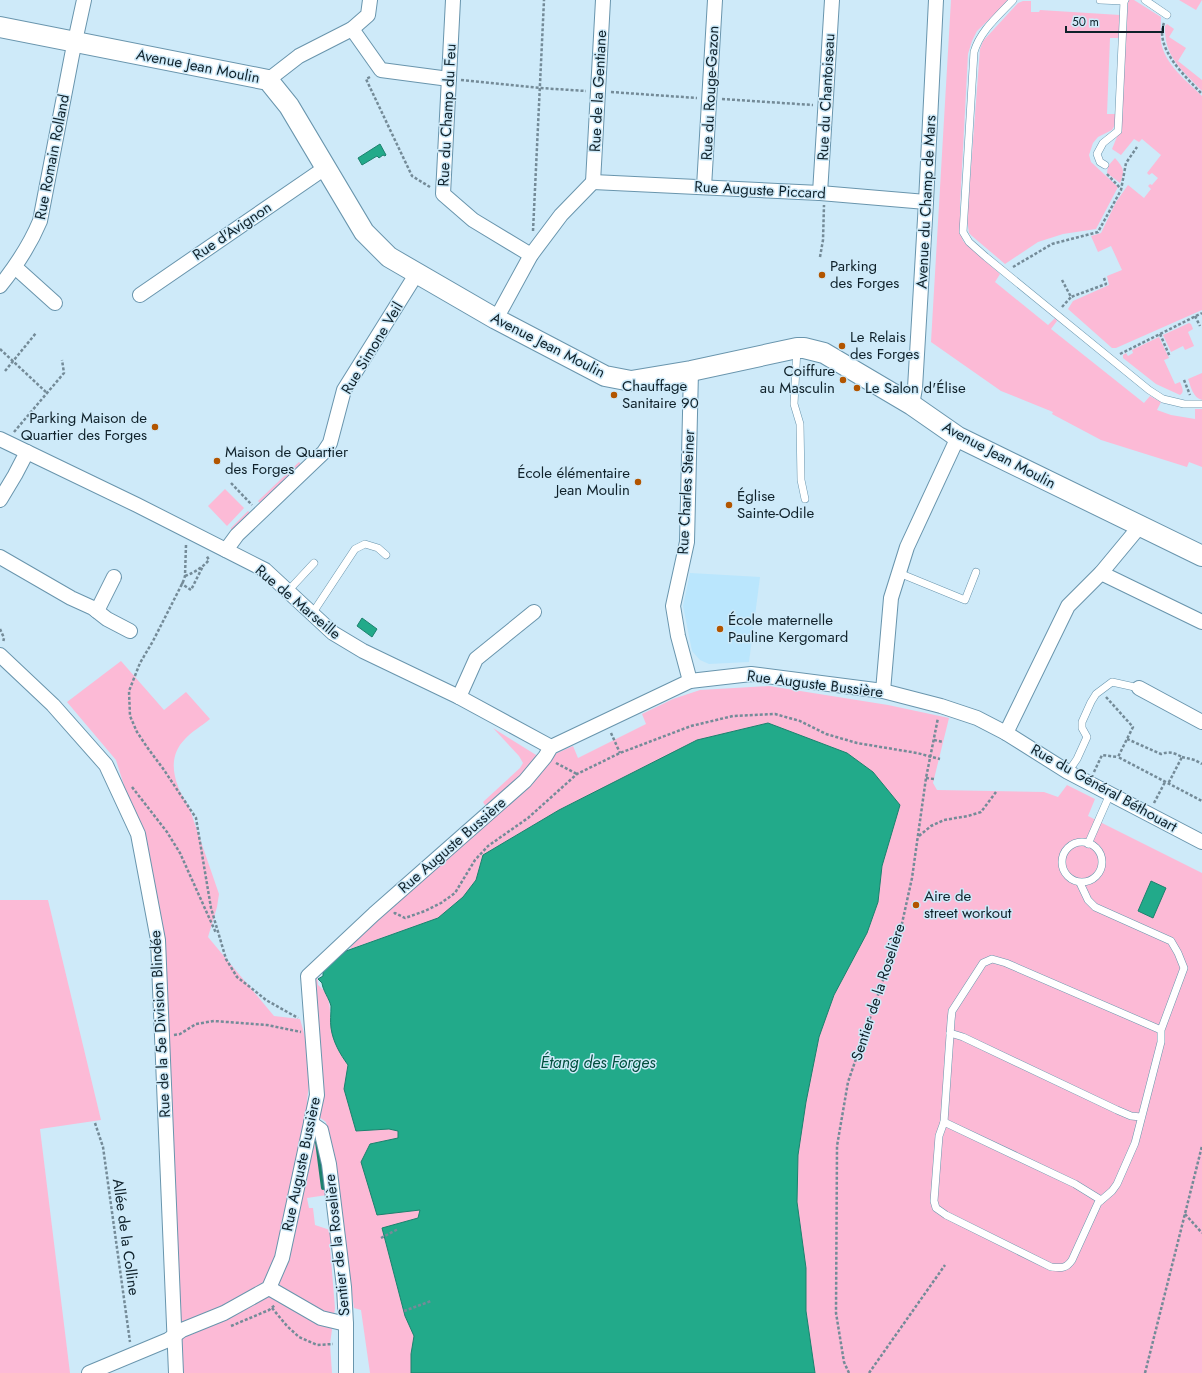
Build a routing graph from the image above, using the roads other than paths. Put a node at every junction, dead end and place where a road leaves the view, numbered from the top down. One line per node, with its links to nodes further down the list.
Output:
1 (84, 0): 15 (street, Rue Romain Rolland)
2 (370, 0): 14 (street)
3 (453, 0): 16 (street, Rue du Champ du Feu)
4 (603, 0): 20 (street, Rue de la Gentiane)
5 (715, 0): 21 (street, Rue du Rouge-Gazon)
6 (832, 0): 22 (street, Rue du Chantoiseau)
7 (936, 0): 23 (street, Avenue du Champ de Mars)
8 (1013, 0): 34 (lane)
9 (1100, 0): 11 (lane)
10 (1145, 0): 12 (lane)
11 (1124, 1): 18 (lane)
12 (1167, 15)
13 (0, 27): 15 (main road, Avenue Jean Moulin)
14 (352, 29): 16 (street); 17 (street)
15 (75, 41): 17 (main road, Avenue Jean Moulin); 25 (street, Rue Romain Rolland)
16 (449, 78): 24 (street, Rue du Champ du Feu)
17 (268, 80): 19 (main road, Avenue Jean Moulin)
18 (1105, 165)
19 (325, 168): 26 (main road, Avenue Jean Moulin); 28 (street, Rue d'Avignon)
20 (593, 182): 21 (street, Rue Auguste Piccard); 24 (street)
21 (704, 187): 22 (street, Rue Auguste Piccard)
22 (820, 193): 23 (street, Rue Auguste Piccard)
23 (926, 202): 33 (street, Avenue du Champ de Mars)
24 (531, 255): 30 (street)
25 (15, 267): 27 (street, Rue Romain Rolland); 29 (street)
26 (417, 273): 30 (main road, Avenue Jean Moulin); 41 (street, Rue Simone Veil)
27 (0, 286)
28 (140, 295)
29 (55, 303)
30 (496, 319): 32 (main road, Avenue Jean Moulin)
31 (797, 348): 32 (main road, Avenue Jean Moulin); 33 (main road, Avenue Jean Moulin); 38 (lane)
32 (691, 371): 57 (street, Rue Charles Steiner)
33 (912, 404): 35 (main road, Avenue Jean Moulin)
34 (1202, 404)
35 (958, 437): 40 (main road, Avenue Jean Moulin); 47 (street)
36 (3, 440): 37 (street, Rue de Marseille)
37 (26, 452): 39 (street); 41 (street, Rue de Marseille)
38 (805, 499)
39 (0, 500)
40 (1140, 526): 43 (main road, Avenue Jean Moulin); 48 (street)
41 (226, 550): 50 (street, Rue de Marseille)
42 (386, 555): 53 (lane)
43 (1202, 556)
44 (0, 557): 51 (street)
45 (314, 563): 50 (lane)
46 (976, 572): 47 (lane)
47 (899, 573): 59 (street)
48 (1101, 574): 54 (street); 62 (street)
49 (114, 577): 51 (street)
50 (288, 591): 53 (street, Rue de Marseille)
51 (97, 611): 55 (street)
52 (534, 612): 60 (street)
53 (312, 614): 60 (street, Rue de Marseille)
54 (1202, 622)
55 (130, 631)
56 (0, 655): 77 (street, Rue de la 5e Division Blindée)
57 (690, 681): 59 (street, Rue Auguste Bussière); 63 (street, Rue Auguste Bussière)
58 (1139, 688): 61 (street); 64 (lane)
59 (883, 691): 62 (street, Rue Auguste Bussière)
60 (459, 697): 63 (street, Rue de Marseille)
61 (1202, 722)
62 (1006, 733): 64 (street, Rue du Général Béthouart)
63 (548, 752): 73 (street, Rue Auguste Bussière)
64 (1068, 772): 65 (street, Rue du Général Béthouart)
65 (1110, 794): 66 (street, Rue du Général Béthouart); 67 (lane)
66 (1202, 842)
67 (1088, 844): 68 (lane); 68 (lane)
68 (1080, 883): 69 (lane)
69 (1161, 1030): 70 (lane); 71 (lane)
70 (950, 1033): 71 (lane); 72 (lane)
71 (1141, 1117): 74 (lane)
72 (944, 1122): 74 (lane); 74 (lane)
73 (311, 1123): 75 (street, Rue Auguste Bussière); 76 (street, Sentier de la Roselière)
74 (1101, 1200)
75 (269, 1288): 76 (street); 77 (street)
76 (346, 1324): 80 (street, Sentier de la Roselière)
77 (175, 1336): 78 (street); 79 (street, Rue de la 5e Division Blindée)
78 (89, 1373)
79 (176, 1373)
80 (346, 1373)

